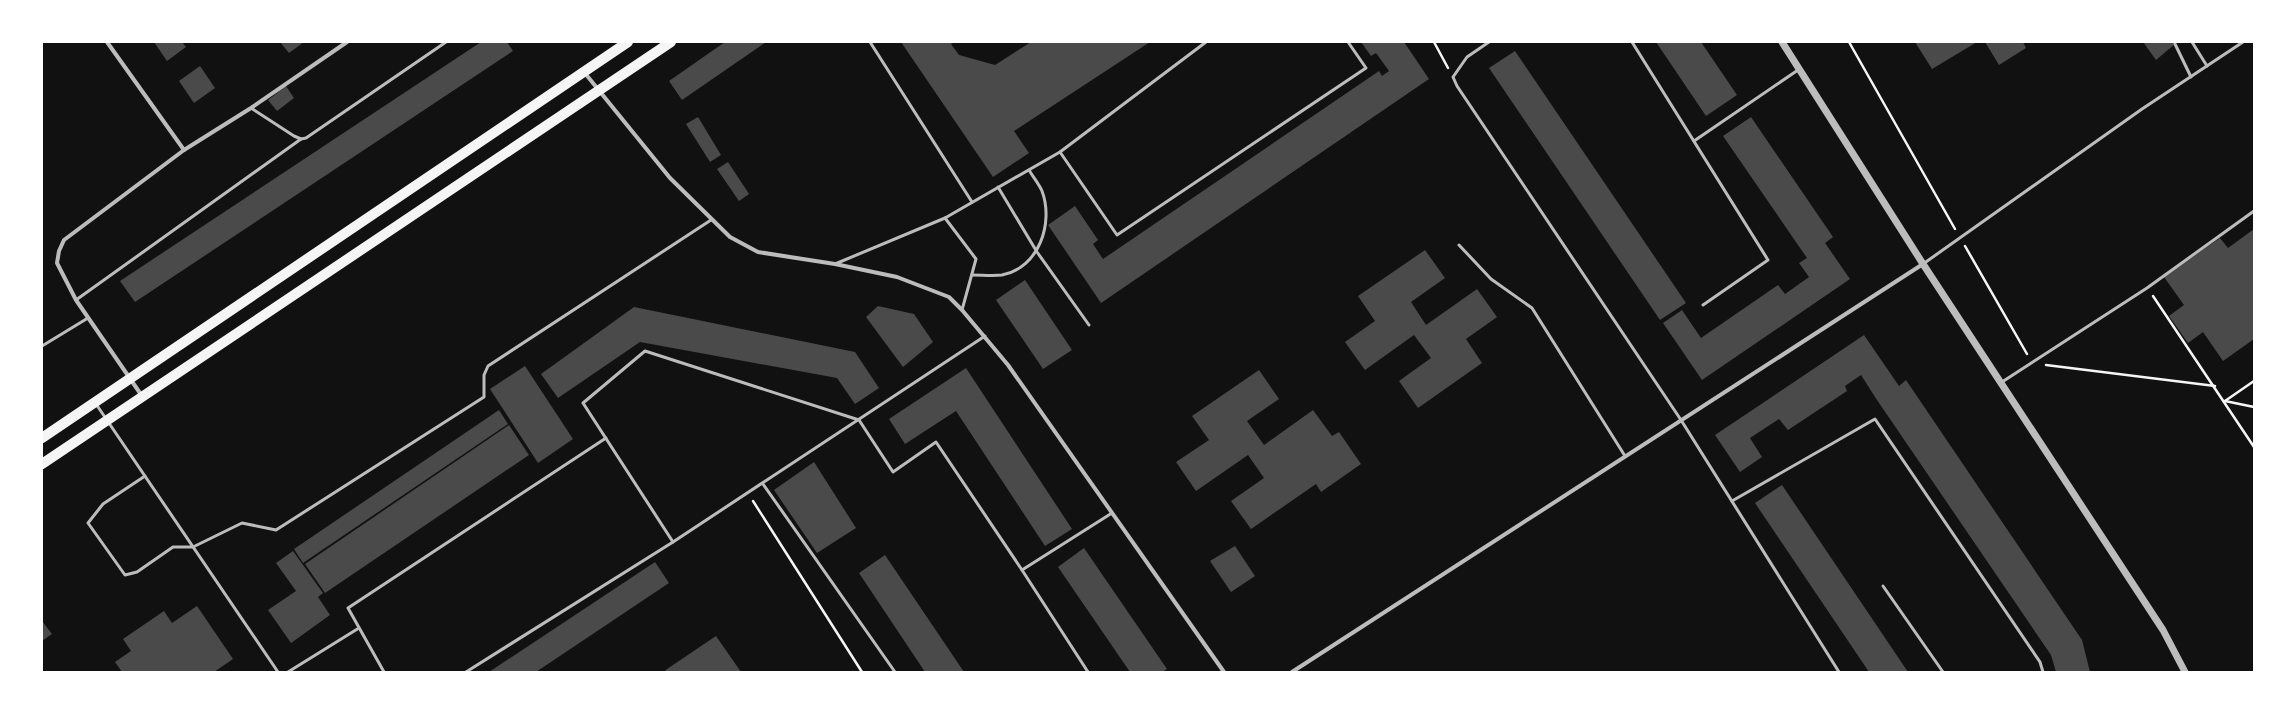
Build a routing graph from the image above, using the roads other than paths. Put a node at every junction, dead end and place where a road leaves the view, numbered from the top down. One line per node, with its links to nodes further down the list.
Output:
1 (108, 42): 23 (street)
2 (347, 42): 20 (street)
3 (446, 42): 21 (lane)
4 (628, 42): 17 (main road)
5 (671, 42): 19 (main road)
6 (870, 42): 27 (lane)
7 (1206, 42): 24 (lane)
8 (1348, 42): 24 (lane)
9 (1489, 42): 48 (lane)
10 (1632, 42): 22 (lane)
11 (1782, 42): 16 (street)
12 (2192, 42): 15 (lane)
13 (2243, 42): 15 (lane)
14 (2175, 44): 18 (lane)
15 (2207, 66): 18 (lane)
16 (1800, 69): 22 (lane); 34 (street)
17 (584, 72): 19 (street); 43 (main road)
18 (2191, 77): 34 (lane)
19 (600, 90): 30 (street); 45 (main road)
20 (251, 108): 21 (lane); 23 (street)
21 (301, 139): 36 (lane)
22 (1694, 141): 37 (lane)
23 (184, 150): 36 (street)
24 (1060, 152): 25 (lane)
25 (1029, 170): 26 (lane); 32 (lane)
26 (998, 187): 27 (lane); 32 (lane)
27 (972, 202): 29 (lane)
28 (2254, 211): 44 (lane)
29 (945, 218): 33 (lane); 35 (lane)
30 (711, 220): 33 (street); 59 (lane)
31 (1459, 245): 52 (lane)
32 (1037, 252): 35 (lane); 40 (lane)
33 (835, 264): 38 (street)
34 (1923, 264): 44 (street); 48 (street)
35 (972, 275): 38 (lane)
36 (76, 300): 39 (street)
37 (1703, 305)
38 (962, 310): 41 (street)
39 (88, 318): 42 (lane); 43 (street)
40 (1089, 325)
41 (985, 336): 47 (lane); 57 (street)
42 (42, 346)
43 (129, 378): 45 (street); 46 (main road)
44 (2002, 382): 74 (street)
45 (142, 396): 49 (main road)
46 (95, 403): 49 (lane); 50 (main road)
47 (859, 420): 51 (lane); 55 (lane); 60 (lane)
48 (1681, 420): 52 (street); 56 (lane)
49 (107, 421): 53 (main road); 54 (lane)
50 (42, 438)
51 (606, 438): 58 (lane); 62 (lane)
52 (1625, 456): 70 (street)
53 (42, 464)
54 (145, 476): 59 (lane); 59 (lane)
55 (763, 484): 58 (lane); 67 (lane)
56 (1732, 501): 71 (lane); 73 (lane)
57 (1112, 513): 60 (lane); 69 (street)
58 (673, 542): 66 (lane)
59 (193, 547): 63 (lane)
60 (1022, 570): 68 (lane)
61 (1883, 586): 72 (lane)
62 (359, 628): 64 (lane); 65 (lane)
63 (278, 672)
64 (288, 672)
65 (384, 672)
66 (466, 672)
67 (895, 672)
68 (1088, 672)
69 (1224, 672)
70 (1292, 672)
71 (1839, 672)
72 (1943, 672)
73 (2043, 672)
74 (2185, 672)

